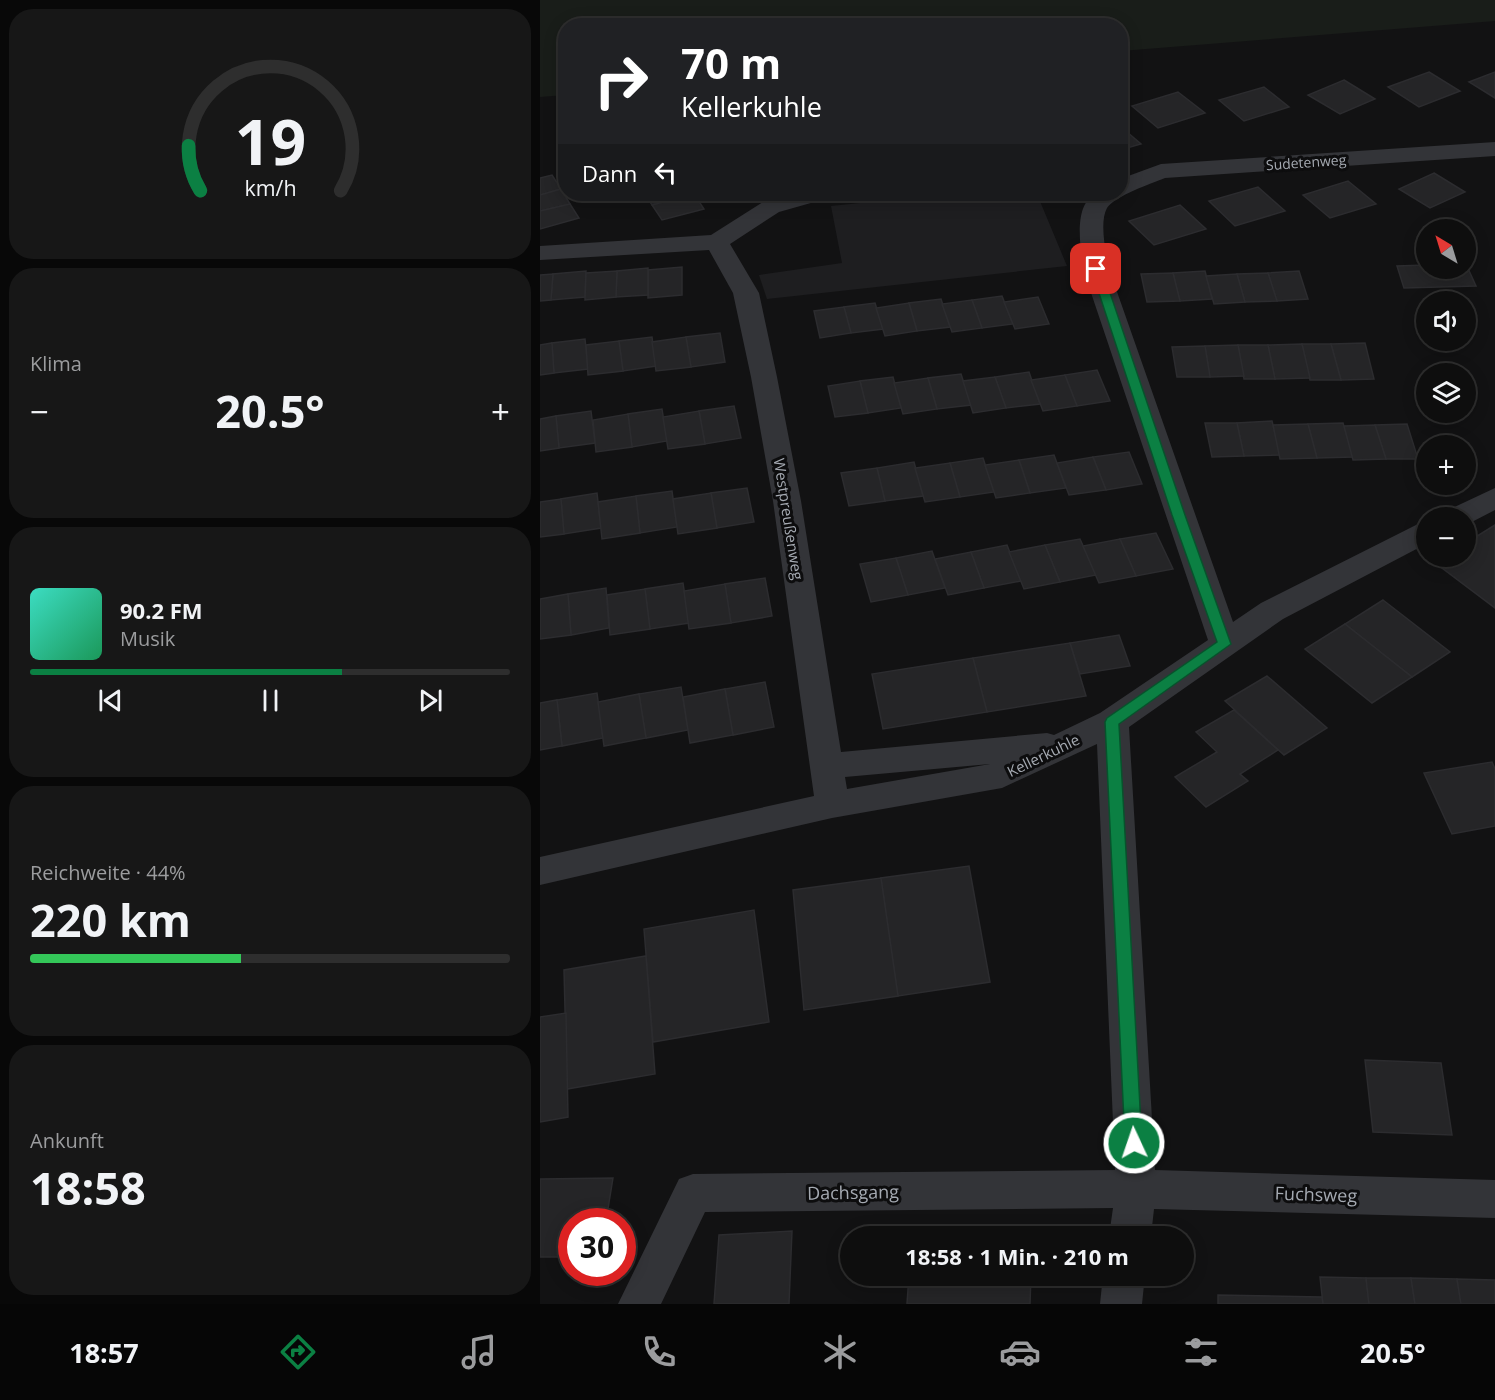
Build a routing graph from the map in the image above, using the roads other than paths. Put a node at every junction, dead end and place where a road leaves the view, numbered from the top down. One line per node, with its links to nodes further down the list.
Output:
1 (1495, 149): 2 (street, Sudetenweg)
2 (1128, 185)
3 (792, 201): 5 (street)
4 (1102, 201): 10 (street)
5 (717, 242): 6 (street); 13 (street, Westpreußenweg)
6 (540, 253)
7 (1495, 498): 8 (street)
8 (1476, 508)
9 (1416, 537): 10 (street, Kellerkuhle)
10 (1225, 644): 11 (street, Kellerkuhle)
11 (1112, 722): 12 (street, Kellerkuhle); 16 (street)
12 (1066, 744): 13 (street); 14 (street, Kellerkuhle)
13 (827, 766): 14 (street, Westpreußenweg)
14 (832, 805): 15 (street, Kellerkuhle)
15 (540, 871)
16 (1136, 1189): 17 (street, Fuchsweg); 18 (street); 20 (street, Dachsgang)
17 (1495, 1199)
18 (1131, 1226)
19 (1122, 1286): 21 (street)
20 (639, 1304)
21 (1120, 1304)

